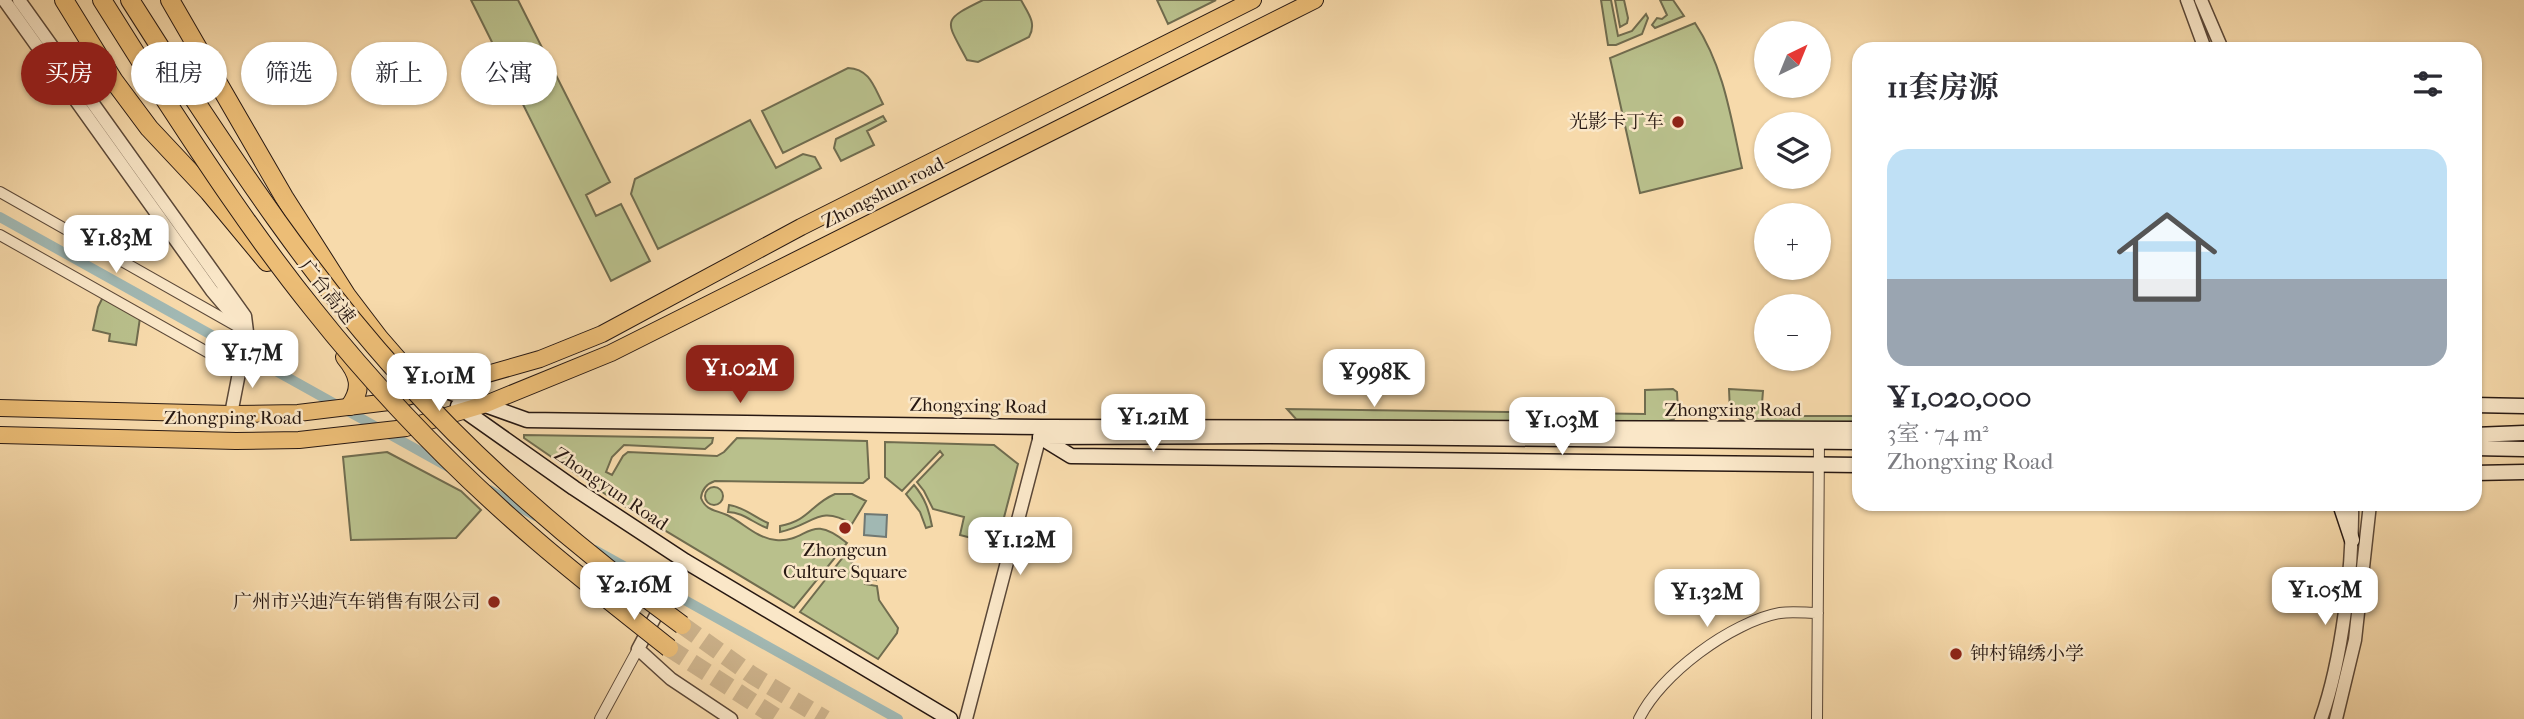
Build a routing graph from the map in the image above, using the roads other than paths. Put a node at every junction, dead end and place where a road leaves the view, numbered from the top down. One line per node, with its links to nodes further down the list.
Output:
1 (4, 0): 17 (street)
2 (19, 0): 17 (street)
3 (64, 0): 22 (highway)
4 (102, 0): 48 (highway, 广台高速, bridge)
5 (130, 0): 47 (highway, 广台高速, bridge)
6 (170, 0): 19 (highway)
7 (1253, 0): 14 (highway, Zhongshun road)
8 (1315, 0): 16 (highway, Zhongshun road)
9 (2187, 0): 11 (street)
10 (2201, 0): 12 (street)
11 (2202, 42)
12 (2219, 42)
13 (0, 192): 17 (street)
14 (801, 227): 16 (highway); 19 (highway, Zhongshun road)
15 (0, 235): 18 (street)
16 (812, 253): 20 (highway, Zhongshun road)
17 (247, 332): 18 (street)
18 (240, 364): 26 (street)
19 (438, 388): 20 (main road, Zhongxing Road); 22 (highway, Zhongping Road); 25 (main road, Zhongyun Road); 27 (highway)
20 (486, 404): 25 (highway, Zhongshun road); 29 (main road, Zhongxing Road)
21 (2482, 405): 23 (main road)
22 (349, 406): 26 (highway, Zhongping Road)
23 (2524, 406)
24 (0, 408): 26 (highway, Zhongping Road)
25 (464, 411): 27 (highway, Zhongping Road); 45 (main road, Zhongyun Road)
26 (231, 414)
27 (442, 417): 31 (highway, Zhongping Road)
28 (1852, 429): 29 (main road, Zhongxing Road)
29 (1041, 432): 33 (main road, Zhongxing Road); 37 (main road); 53 (street)
30 (2524, 433): 32 (main road)
31 (0, 435)
32 (2482, 435)
33 (1819, 441): 34 (main road, Zhongxing Road); 37 (street)
34 (1852, 442)
35 (2482, 448): 36 (main road)
36 (2524, 449)
37 (1819, 465): 38 (main road); 46 (street)
38 (1852, 466)
39 (2524, 472): 40 (main road)
40 (2482, 473)
41 (2342, 511): 44 (main road)
42 (2352, 511): 44 (street)
43 (2369, 511): 57 (street)
44 (2352, 540): 56 (street)
45 (682, 567): 49 (street); 52 (main road, Zhongyun Road)
46 (1818, 613): 54 (street); 55 (street)
47 (682, 625)
48 (669, 648)
49 (638, 649): 50 (street); 51 (street)
50 (600, 719)
51 (731, 719)
52 (950, 719)
53 (966, 719)
54 (1639, 719)
55 (1818, 719)
56 (2321, 719)
57 (2336, 719)

